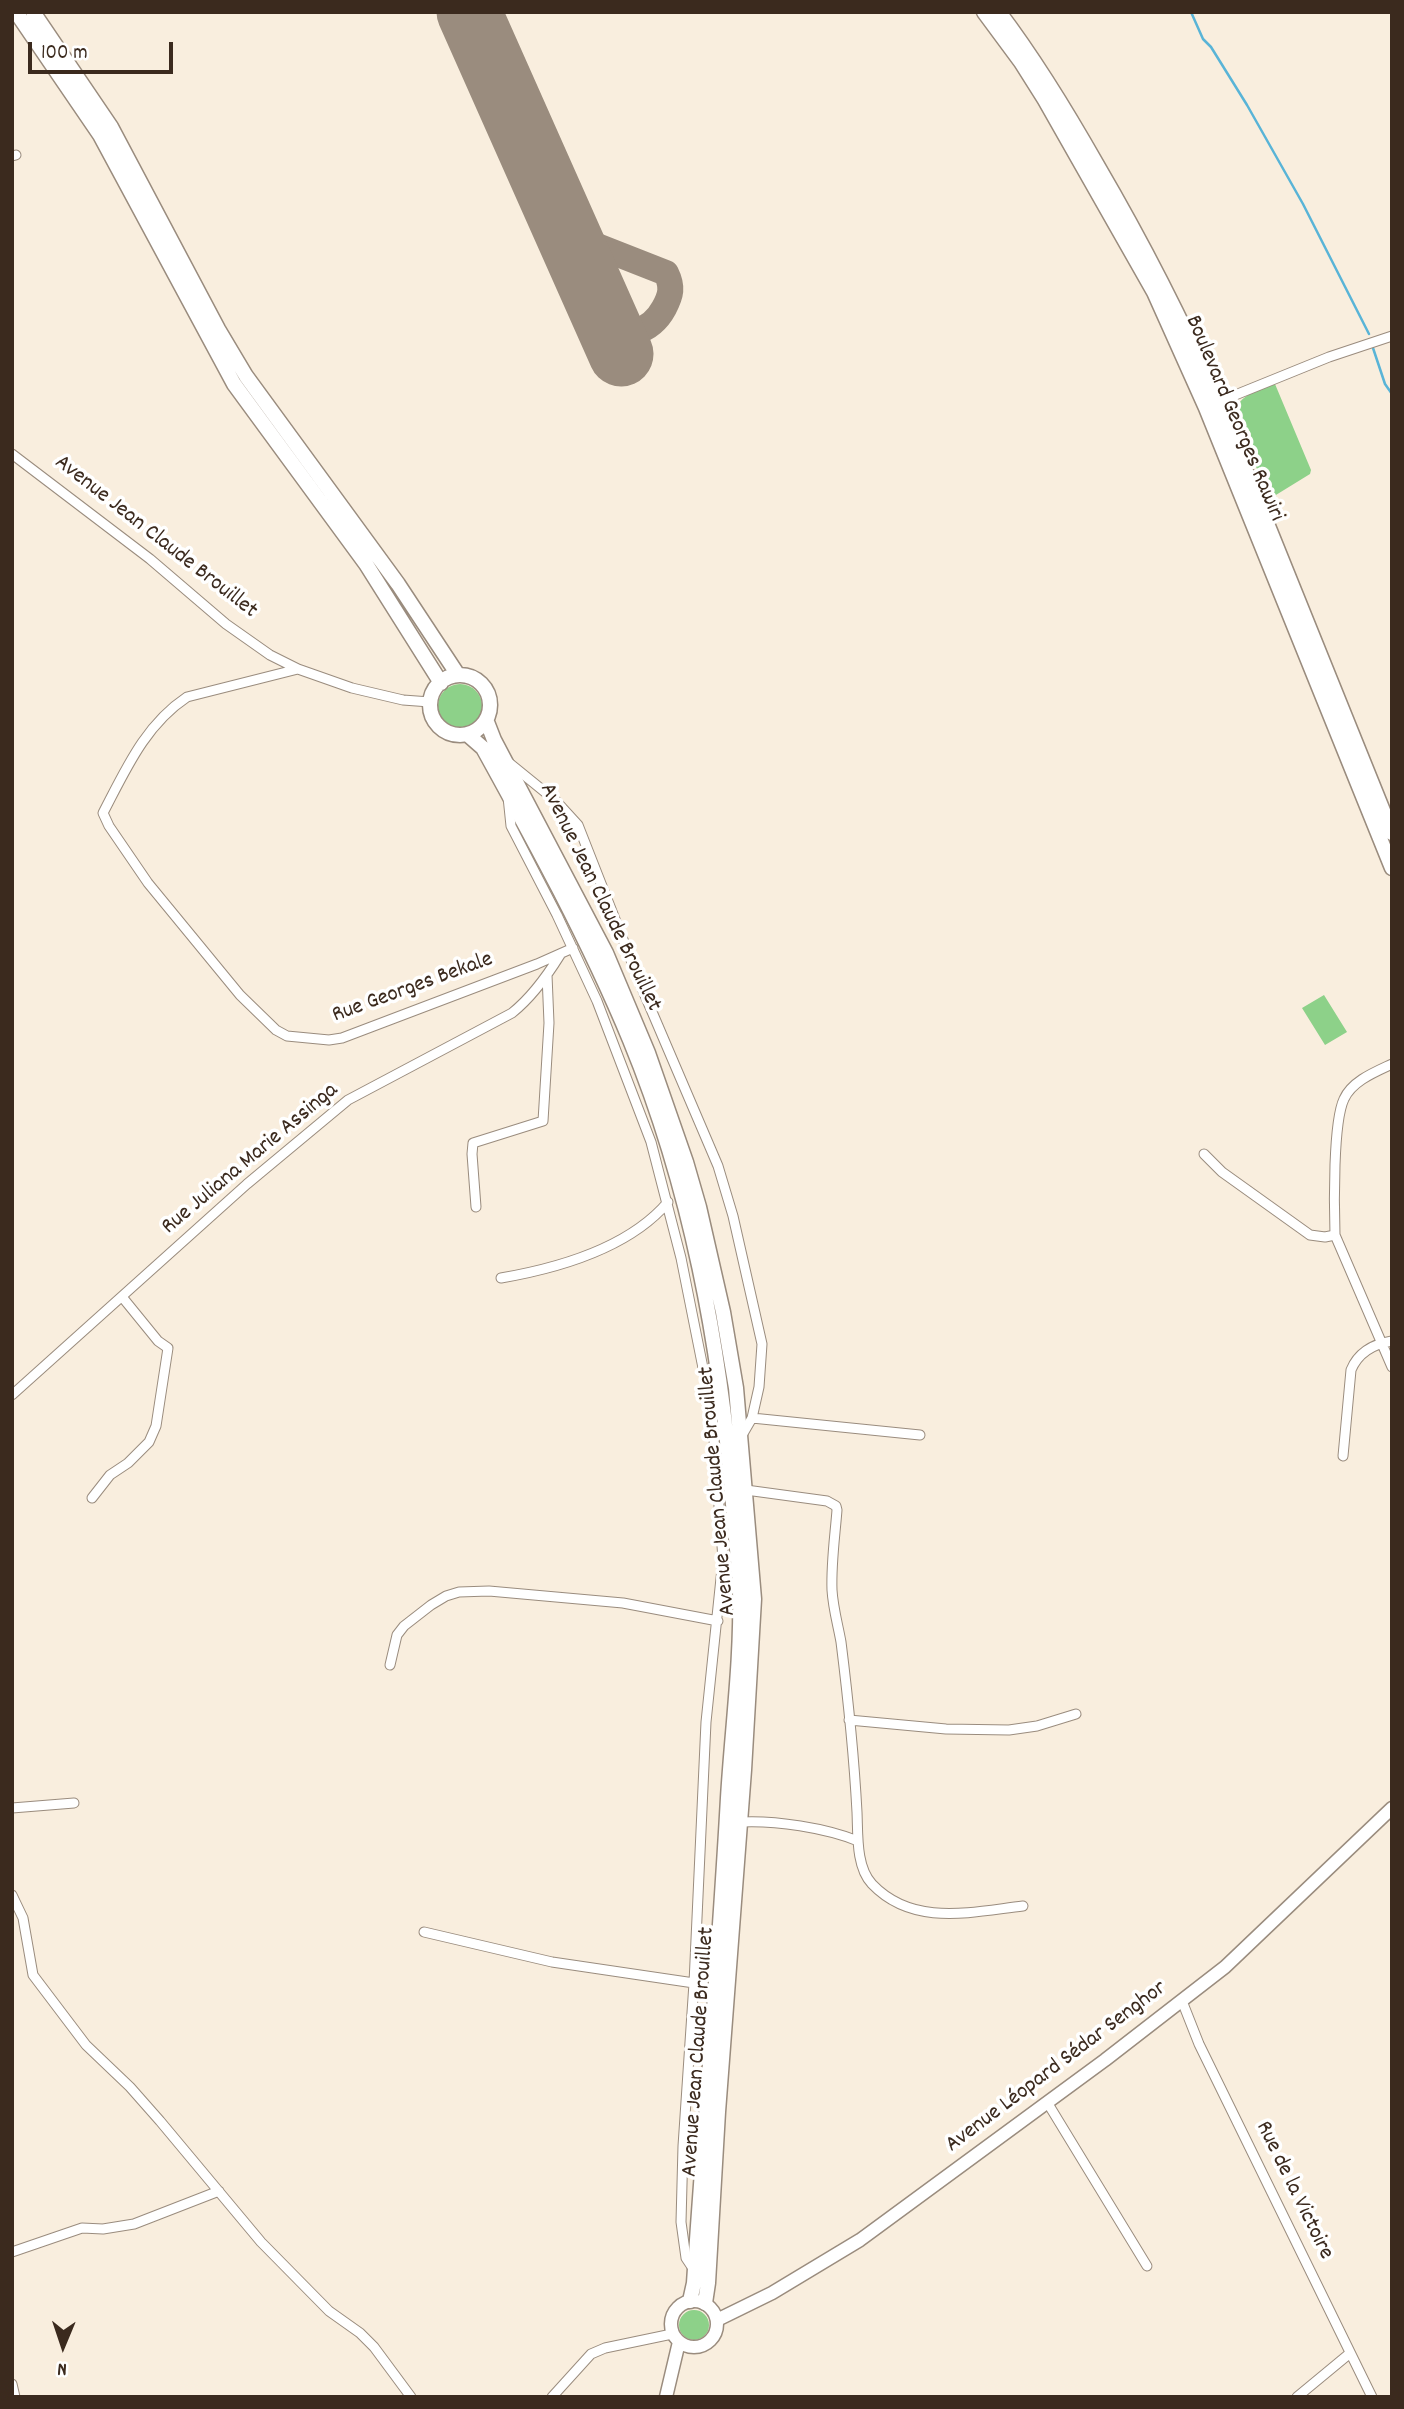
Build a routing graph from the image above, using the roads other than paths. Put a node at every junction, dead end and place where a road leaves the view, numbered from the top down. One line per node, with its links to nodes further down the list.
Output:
1 (16, 12): 10 (main road)
2 (33, 12): 9 (main road)
3 (984, 12): 17 (main road, Boulevard Georges Rawiri)
4 (999, 12): 6 (main road, Boulevard Georges Rawiri)
5 (1392, 336): 6 (street)
6 (1218, 402): 16 (main road, Boulevard Georges Rawiri)
7 (12, 454): 8 (street, Avenue Jean Claude Brouillet)
8 (298, 669): 11 (street, Avenue Jean Claude Brouillet); 19 (street, Rue Georges Bekale)
9 (458, 675): 10 (main road); 12 (main road)
10 (441, 682): 11 (main road)
11 (430, 702): 13 (main road)
12 (487, 722): 13 (main road); 14 (main road, Avenue Jean Claude Brouillet)
13 (467, 734): 15 (main road, Avenue Jean Claude Brouillet)
14 (505, 760): 32 (street); 34 (main road, Avenue Jean Claude Brouillet)
15 (508, 794): 18 (street); 56 (main road, Avenue Jean Claude Brouillet)
16 (1392, 833)
17 (1392, 868)
18 (573, 948): 19 (street, Rue Georges Bekale); 23 (street)
19 (561, 954): 20 (street, Rue Juliana Marie Assinga)
20 (547, 975): 24 (street); 27 (street, Rue Juliana Marie Assinga)
21 (1392, 1064): 25 (street)
22 (1204, 1154): 25 (street)
23 (668, 1202): 26 (street); 38 (street)
24 (476, 1207)
25 (1335, 1235): 29 (street)
26 (502, 1278)
27 (123, 1298): 31 (street, Rue Juliana Marie Assinga); 37 (street)
28 (1392, 1341): 29 (street)
29 (1381, 1343): 30 (street); 35 (street)
30 (1392, 1367)
31 (12, 1395)
32 (752, 1418): 33 (street); 34 (street)
33 (920, 1435)
34 (741, 1437): 36 (main road, Avenue Jean Claude Brouillet)
35 (1343, 1455)
36 (746, 1490): 41 (street); 45 (main road, Avenue Jean Claude Brouillet)
37 (92, 1498)
38 (718, 1621): 39 (street); 50 (street)
39 (390, 1665)
40 (1076, 1714): 41 (street)
41 (849, 1720): 46 (street)
42 (74, 1803): 43 (street)
43 (12, 1808)
44 (1392, 1808): 51 (street, Avenue Léopard Sédar Senghor)
45 (740, 1822): 46 (street); 57 (main road, Avenue Jean Claude Brouillet)
46 (858, 1841): 48 (street)
47 (12, 1895): 53 (street)
48 (1023, 1906)
49 (424, 1932): 50 (street)
50 (694, 1983): 56 (street)
51 (1182, 2001): 52 (street, Avenue Léopard Sédar Senghor); 60 (street, Rue de la Victoire)
52 (1047, 2102): 55 (street); 58 (street, Avenue Léopard Sédar Senghor)
53 (219, 2191): 54 (street); 63 (street)
54 (12, 2252)
55 (1147, 2266)
56 (695, 2272): 57 (main road, Avenue Jean Claude Brouillet)
57 (697, 2302): 58 (street); 59 (street)
58 (717, 2319): 59 (street)
59 (676, 2338): 64 (street); 65 (street)
60 (1349, 2354): 66 (street); 67 (street, Rue de la Victoire)
61 (12, 2384): 62 (street)
62 (15, 2397)
63 (411, 2397)
64 (552, 2397)
65 (666, 2397)
66 (1297, 2397)
67 (1372, 2397)

